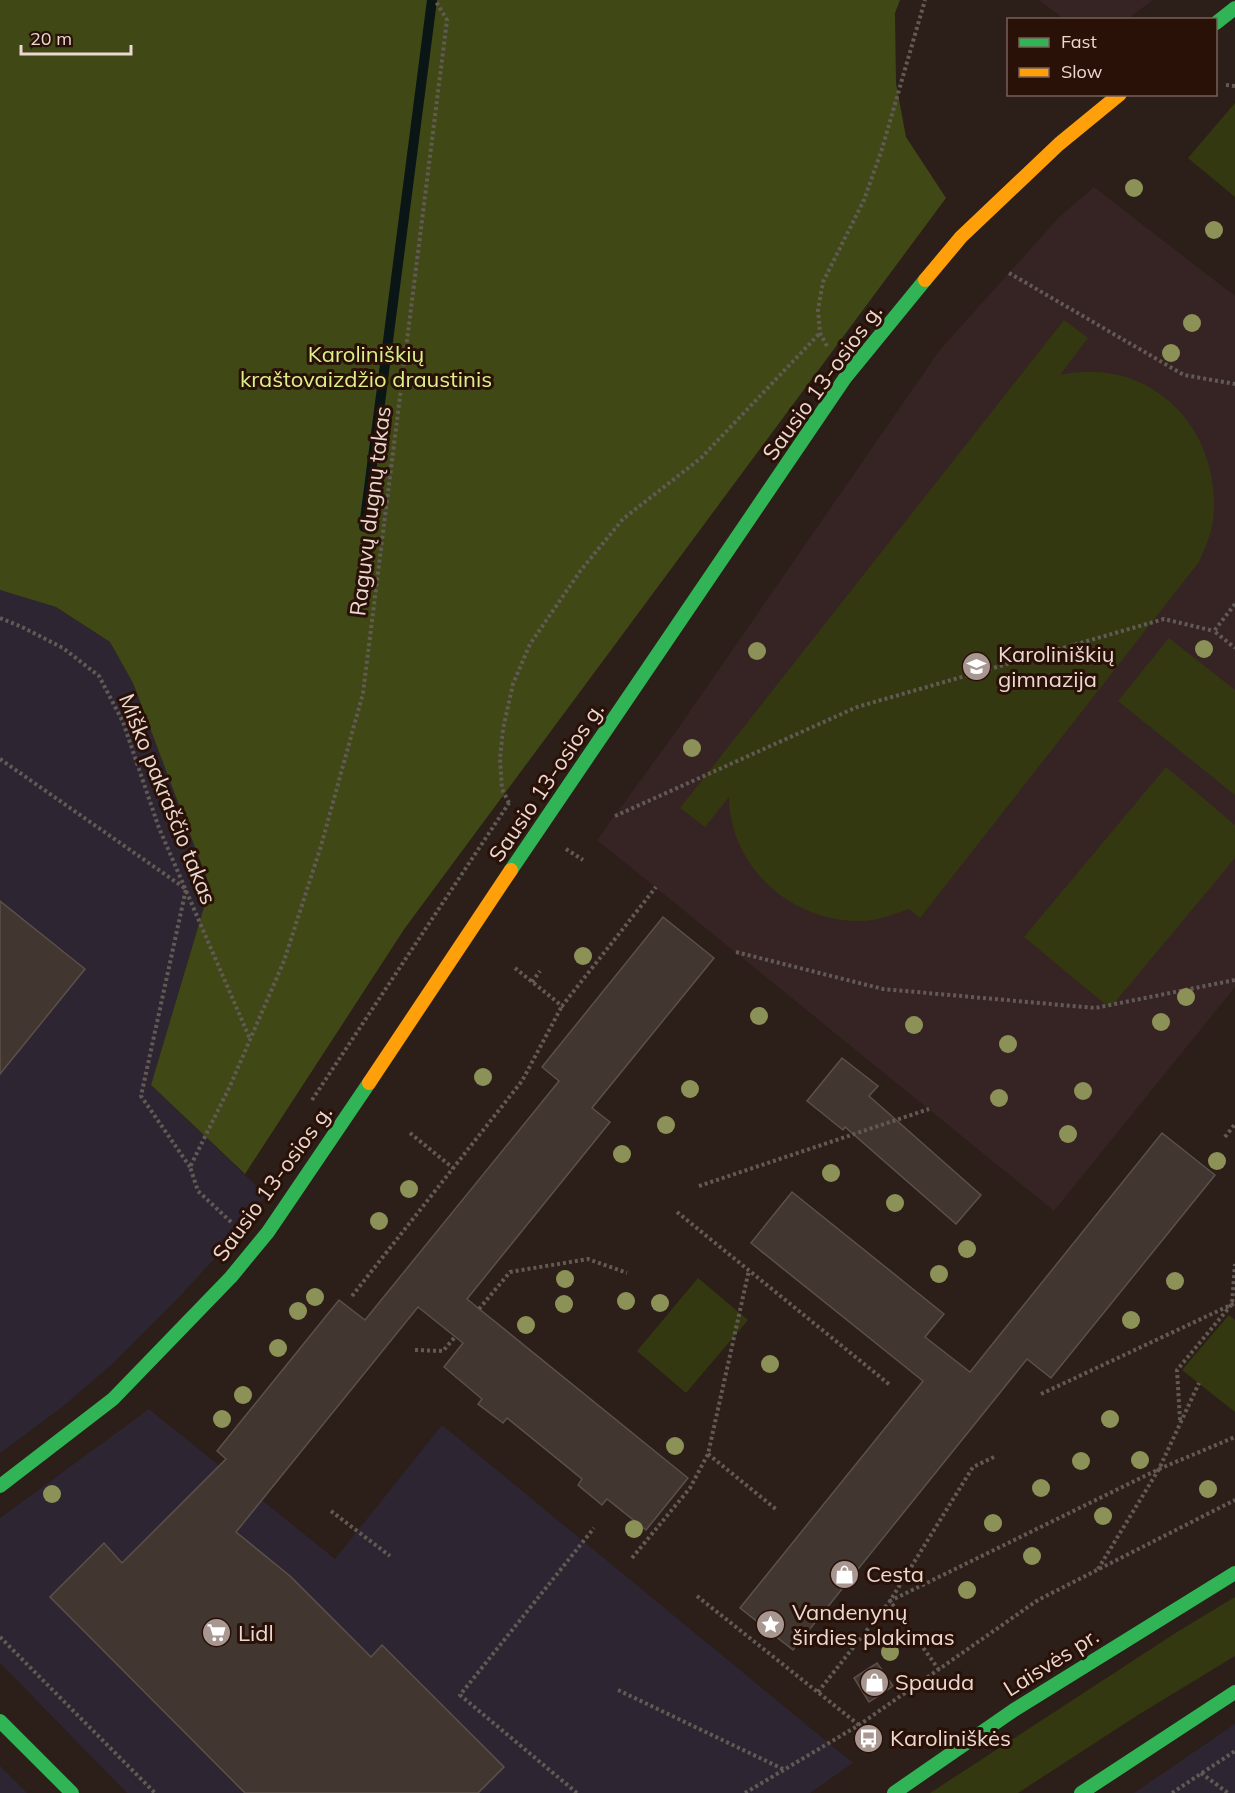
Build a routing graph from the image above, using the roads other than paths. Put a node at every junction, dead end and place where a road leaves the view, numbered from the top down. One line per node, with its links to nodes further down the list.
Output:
1 (1235, 8): 2 (street)
2 (1217, 21)
3 (1118, 96): 4 (street, Sausio 13-osios g.)
4 (0, 1486)
5 (1235, 1573): 9 (street, Laisvės pr.)
6 (1235, 1692): 10 (street)
7 (0, 1721): 8 (street)
8 (72, 1793)
9 (894, 1793)
10 (1081, 1793)

